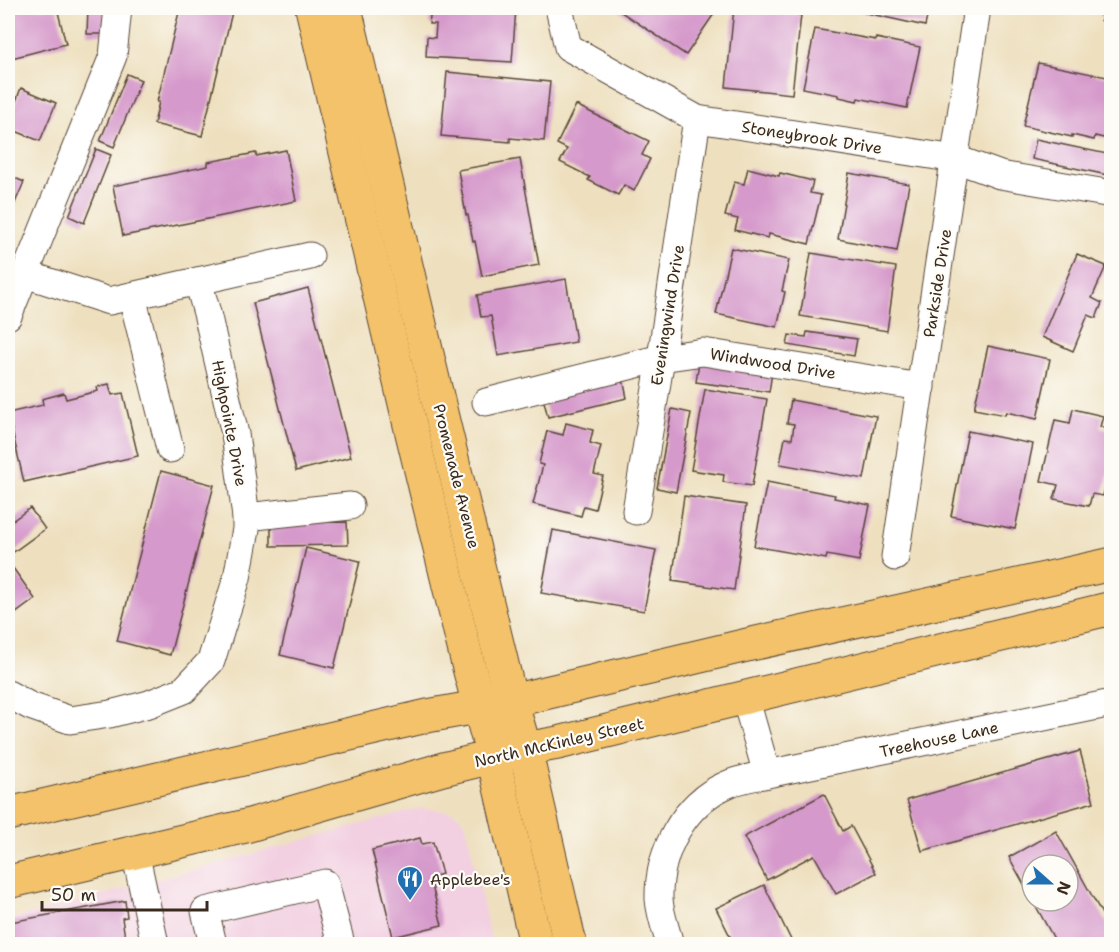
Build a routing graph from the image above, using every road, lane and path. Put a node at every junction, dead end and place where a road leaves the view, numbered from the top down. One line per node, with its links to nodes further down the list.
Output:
1 (118, 8): 10 (street)
2 (312, 8): 28 (main road, Promenade Avenue)
3 (345, 8): 26 (main road, Promenade Avenue)
4 (559, 8): 6 (street, Stoneybrook Drive)
5 (977, 8): 7 (street, Parkside Drive)
6 (697, 119): 7 (street, Stoneybrook Drive); 14 (street, Eveningwind Drive)
7 (956, 159): 8 (street, Stoneybrook Drive); 15 (street, Parkside Drive)
8 (1112, 194)
9 (310, 256): 11 (street)
10 (25, 274): 12 (street); 13 (street)
11 (198, 281): 12 (street); 20 (street, Highpointe Drive)
12 (132, 296): 17 (street)
13 (8, 316)
14 (661, 358): 15 (street, Windwood Drive); 16 (street, Windwood Drive); 19 (street, Eveningwind Drive)
15 (921, 387): 21 (street, Parkside Drive)
16 (486, 402)
17 (170, 448)
18 (350, 506): 20 (street)
19 (636, 511)
20 (246, 517): 24 (street, Highpointe Drive)
21 (895, 557)
22 (1112, 564): 26 (main road)
23 (1112, 608): 25 (main road, North McKinley Street)
24 (8, 694)
25 (746, 697): 29 (main road, North McKinley Street); 31 (street)
26 (511, 701): 28 (main road); 29 (main road, Promenade Avenue)
27 (1112, 703): 31 (street, Treehouse Lane)
28 (479, 707): 30 (main road, Promenade Avenue); 32 (main road)
29 (525, 748): 30 (main road, North McKinley Street); 39 (main road, Promenade Avenue)
30 (493, 757): 33 (main road, North McKinley Street); 38 (main road, Promenade Avenue)
31 (767, 774): 40 (street, Treehouse Lane)
32 (8, 814)
33 (135, 852): 34 (main road, North McKinley Street); 35 (street)
34 (8, 882)
35 (155, 945)
36 (213, 945): 37 (street)
37 (340, 945)
38 (536, 945)
39 (570, 945)
40 (670, 945)

